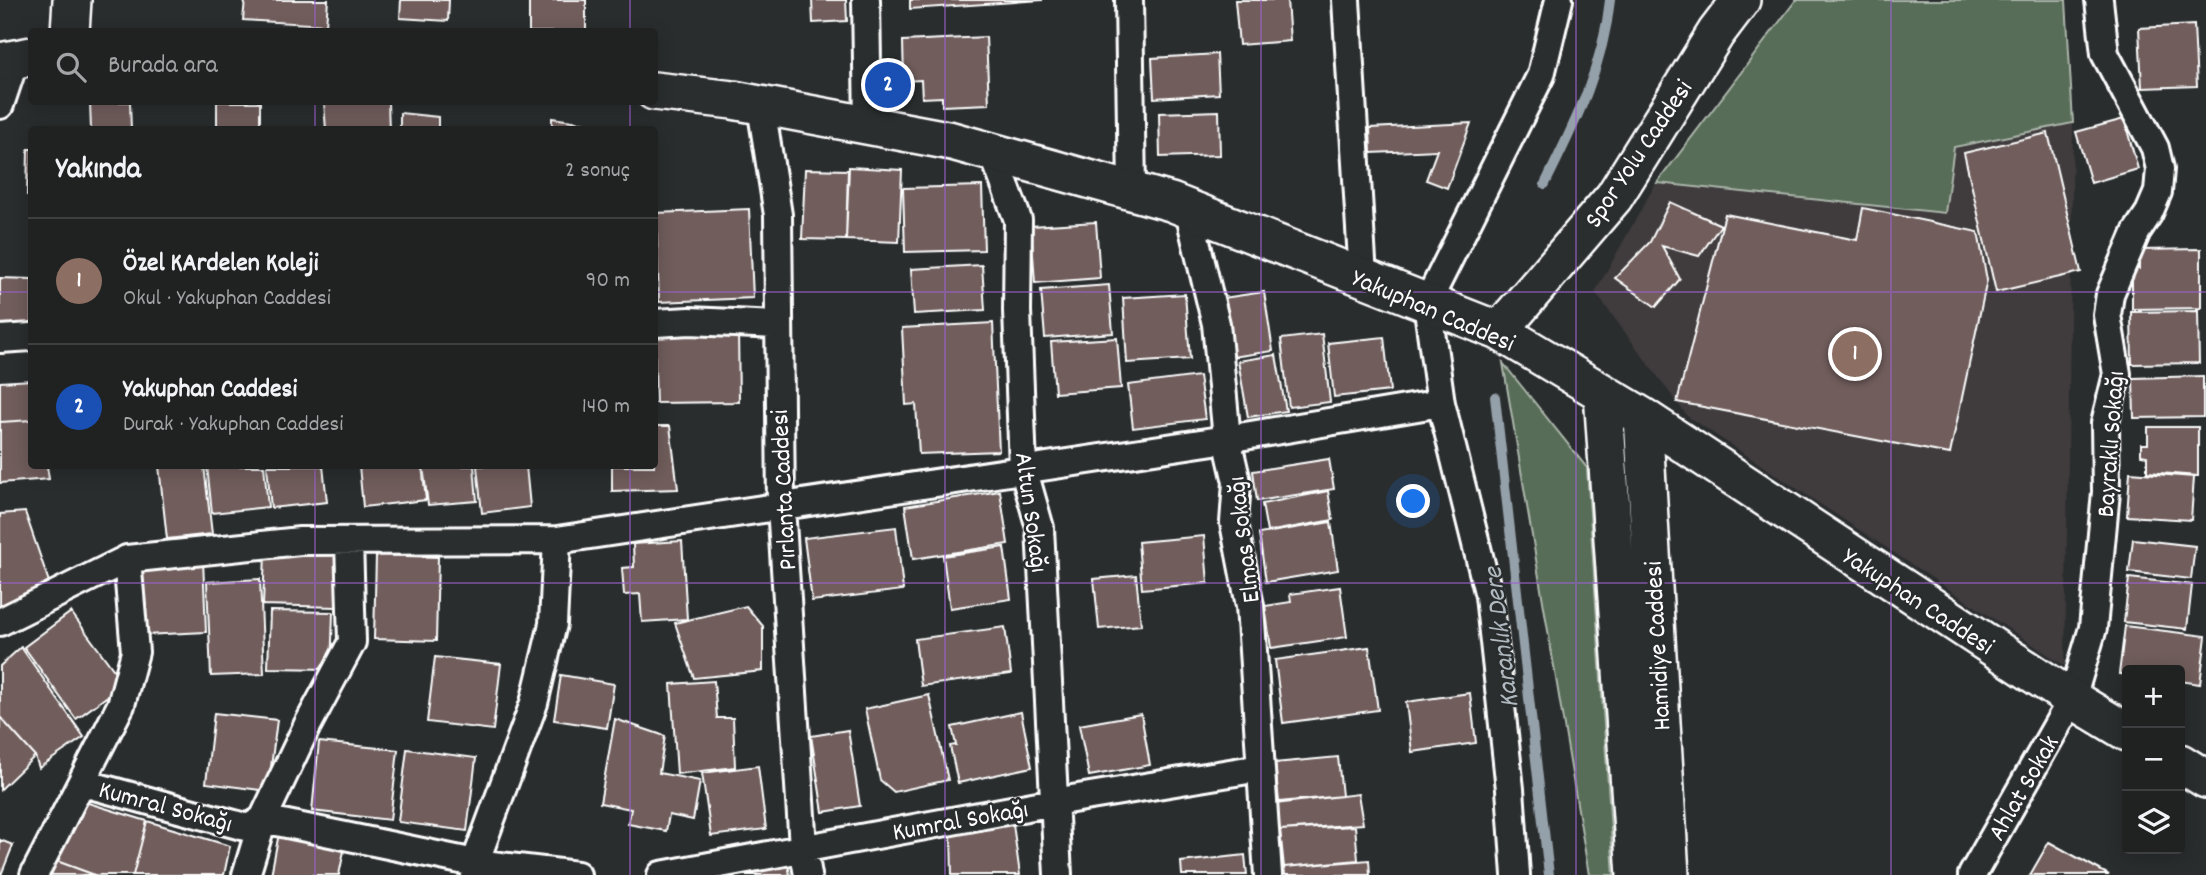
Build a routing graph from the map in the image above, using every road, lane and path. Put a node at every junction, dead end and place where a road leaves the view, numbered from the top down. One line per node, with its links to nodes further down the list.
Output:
1 (72, 0): 8 (street)
2 (866, 0): 13 (street)
3 (1129, 0): 15 (street)
4 (1346, 0): 17 (street)
5 (1559, 0): 18 (street)
6 (1741, 0): 21 (street, Spor Yolu Caddesi)
7 (2099, 0): 34 (street, Bayraklı Sokağı)
8 (70, 28)
9 (16, 58): 11 (street)
10 (658, 92): 12 (street, Yakuphan Caddesi)
11 (0, 105)
12 (761, 106): 13 (street, Yakuphan Caddesi); 20 (street, Pırlanta Caddesi)
13 (868, 126): 14 (street, Yakuphan Caddesi)
14 (993, 153): 15 (street, Yakuphan Caddesi); 28 (street, Altun Sokağı)
15 (1132, 191): 16 (street, Yakuphan Caddesi)
16 (1188, 208): 17 (street, Yakuphan Caddesi); 27 (street, Elmas Sokağı)
17 (1363, 277): 18 (street, Yakuphan Caddesi)
18 (1427, 303): 21 (street, Yakuphan Caddesi); 25 (street)
19 (658, 323): 20 (street)
20 (777, 326): 29 (street, Pırlanta Caddesi)
21 (1499, 331): 24 (street, Yakuphan Caddesi)
22 (28, 337): 23 (street)
23 (0, 338)
24 (1603, 393): 26 (street, Yakuphan Caddesi); 52 (street)
25 (1441, 403): 27 (street); 51 (street)
26 (1643, 417): 34 (street, Yakuphan Caddesi); 53 (street, Hamidiye Caddesi)
27 (1227, 439): 28 (street); 37 (street, Elmas Sokağı)
28 (1023, 468): 29 (street); 40 (street, Altun Sokağı)
29 (780, 506): 30 (street); 42 (street, Pırlanta Caddesi)
30 (557, 540): 31 (street); 43 (street)
31 (349, 541): 32 (street); 41 (street)
32 (127, 559): 33 (street); 39 (street)
33 (0, 622)
34 (2072, 699): 35 (street, Yakuphan Caddesi); 54 (street, Ahlat Sokak)
35 (2122, 729)
36 (2185, 766): 38 (street)
37 (1260, 768): 40 (street, Kumral Sokağı); 50 (street, Elmas Sokağı)
38 (2206, 779)
39 (83, 783): 41 (street, Kumral Sokağı); 44 (street)
40 (1054, 802): 42 (street, Kumral Sokağı); 49 (street, Altun Sokağı)
41 (263, 819): 43 (street, Kumral Sokağı); 45 (street)
42 (803, 847): 47 (street, Kumral Sokağı); 48 (street, Pırlanta Caddesi)
43 (475, 869): 46 (street, Kumral Sokağı)
44 (34, 875)
45 (246, 875)
46 (577, 875)
47 (661, 875)
48 (808, 875)
49 (1058, 875)
50 (1268, 875)
51 (1516, 875)
52 (1636, 875)
53 (1670, 875)
54 (1972, 875)

